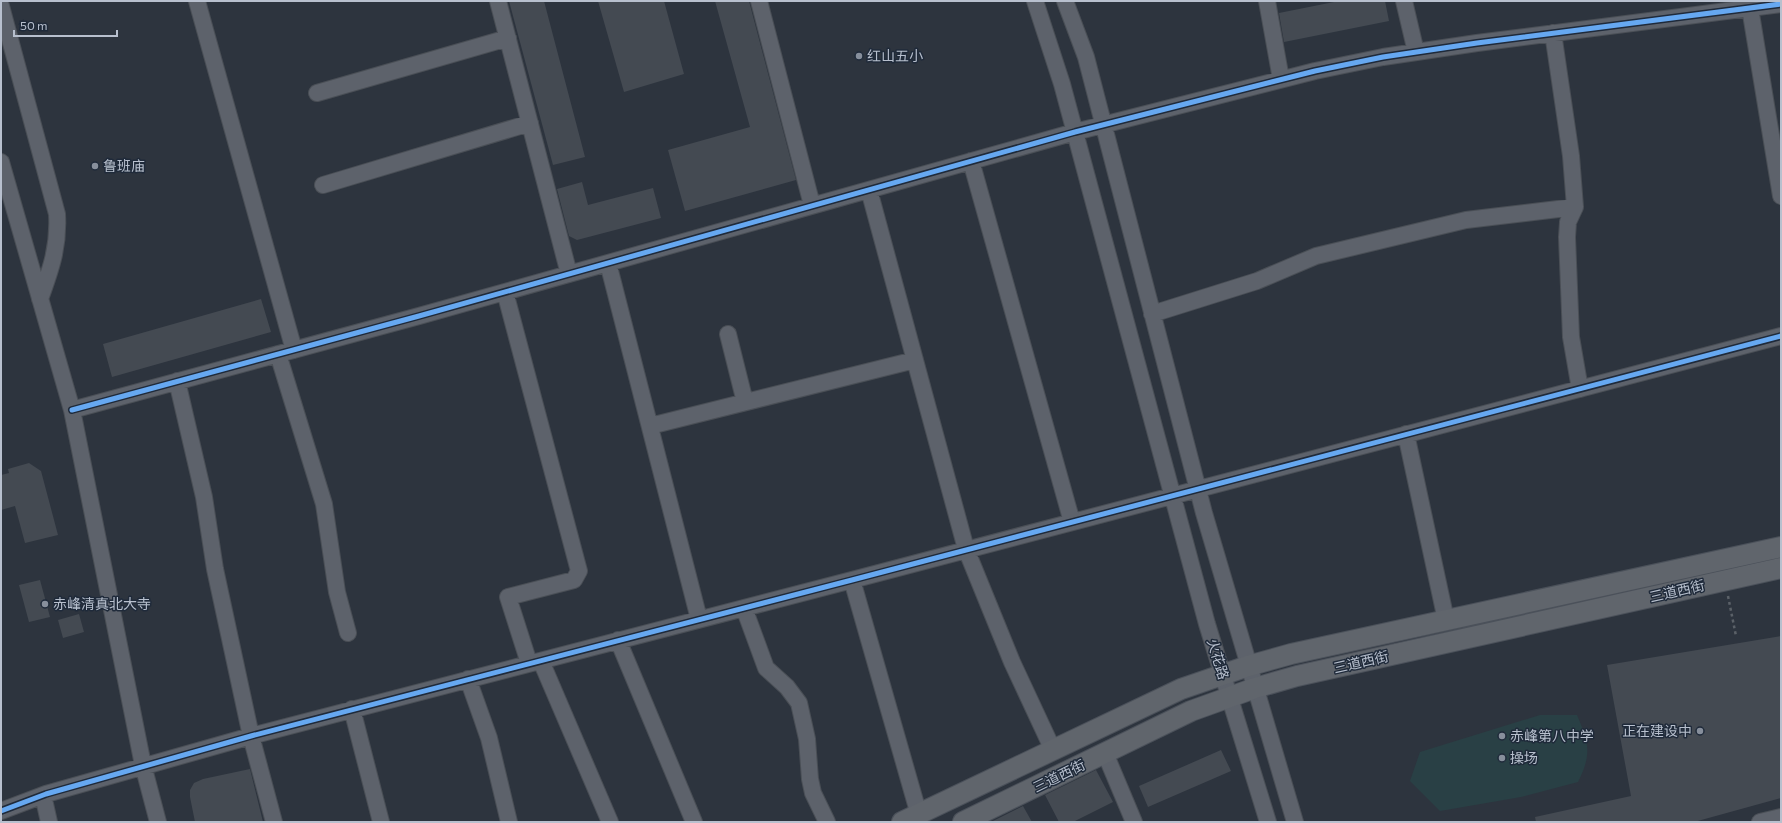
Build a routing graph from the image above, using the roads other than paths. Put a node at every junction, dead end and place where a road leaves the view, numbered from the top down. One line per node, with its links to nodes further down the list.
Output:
1 (198, 1): 33 (street)
2 (498, 1): 12 (street)
3 (759, 1): 24 (street)
4 (1034, 1): 18 (street, 火花路)
5 (1065, 1): 17 (street)
6 (1267, 1): 14 (street)
7 (1404, 1): 13 (street)
8 (1781, 4): 10 (street)
9 (1, 6): 29 (street)
10 (1750, 8): 11 (street); 23 (street)
11 (1553, 34): 13 (street); 25 (street)
12 (508, 38): 15 (street); 16 (street)
13 (1416, 52): 14 (street)
14 (1281, 79): 17 (street)
15 (317, 93)
16 (530, 123): 21 (street); 27 (street)
17 (1104, 125): 18 (street); 30 (street)
18 (1075, 132): 19 (street); 43 (street, 火花路)
19 (971, 161): 22 (street); 44 (street)
20 (1, 162): 29 (street)
21 (323, 185)
22 (869, 190): 24 (street); 35 (street)
23 (1781, 196)
24 (812, 205): 26 (street)
25 (1575, 207): 30 (street); 37 (street)
26 (608, 263): 27 (street); 40 (street)
27 (569, 274): 28 (street)
28 (505, 292): 33 (street); 54 (street)
29 (40, 299): 39 (street)
30 (1152, 314): 42 (street)
31 (728, 334): 38 (street)
32 (1781, 336): 37 (street)
33 (294, 350): 34 (street)
34 (278, 354): 36 (street); 52 (street)
35 (915, 360): 38 (street); 46 (street)
36 (177, 381): 39 (street); 61 (street)
37 (1580, 389): 41 (street)
38 (745, 402): 40 (street)
39 (72, 410): 64 (street)
40 (650, 426): 50 (street)
41 (1406, 434): 42 (street); 51 (street)
42 (1197, 489): 43 (street); 55 (street)
43 (1172, 496): 44 (street); 56 (street, 火花路)
44 (1072, 522): 46 (street)
45 (1781, 547): 51 (main road)
46 (966, 549): 48 (street); 62 (street)
47 (1781, 568): 58 (main road, 三道西街)
48 (852, 580): 49 (street); 68 (street)
49 (744, 608): 50 (street); 76 (street)
50 (699, 619): 53 (street)
51 (1446, 620): 55 (main road)
52 (348, 633)
53 (618, 640): 54 (street); 75 (street)
54 (535, 662): 57 (street); 74 (street)
55 (1248, 666): 56 (main road); 58 (street)
56 (1222, 674): 59 (street, 火花路); 62 (main road)
57 (468, 680): 60 (street); 73 (street)
58 (1254, 688): 59 (main road, 三道西街); 80 (street)
59 (1230, 697): 63 (main road, 三道西街); 79 (street, 火花路)
60 (352, 709): 61 (street); 72 (street)
61 (251, 736): 64 (street); 71 (street)
62 (1053, 750): 68 (main road)
63 (1105, 753): 77 (main road, 三道西街); 78 (street)
64 (143, 765): 65 (street); 70 (street)
65 (43, 795): 66 (street); 69 (street)
66 (1, 811)
67 (1781, 817): 81 (street)
68 (910, 818)
69 (49, 822)
70 (158, 822)
71 (274, 822)
72 (381, 822)
73 (509, 822)
74 (610, 822)
75 (694, 822)
76 (826, 822)
77 (963, 822)
78 (1134, 822)
79 (1268, 822)
80 (1295, 822)
81 (1760, 822)

